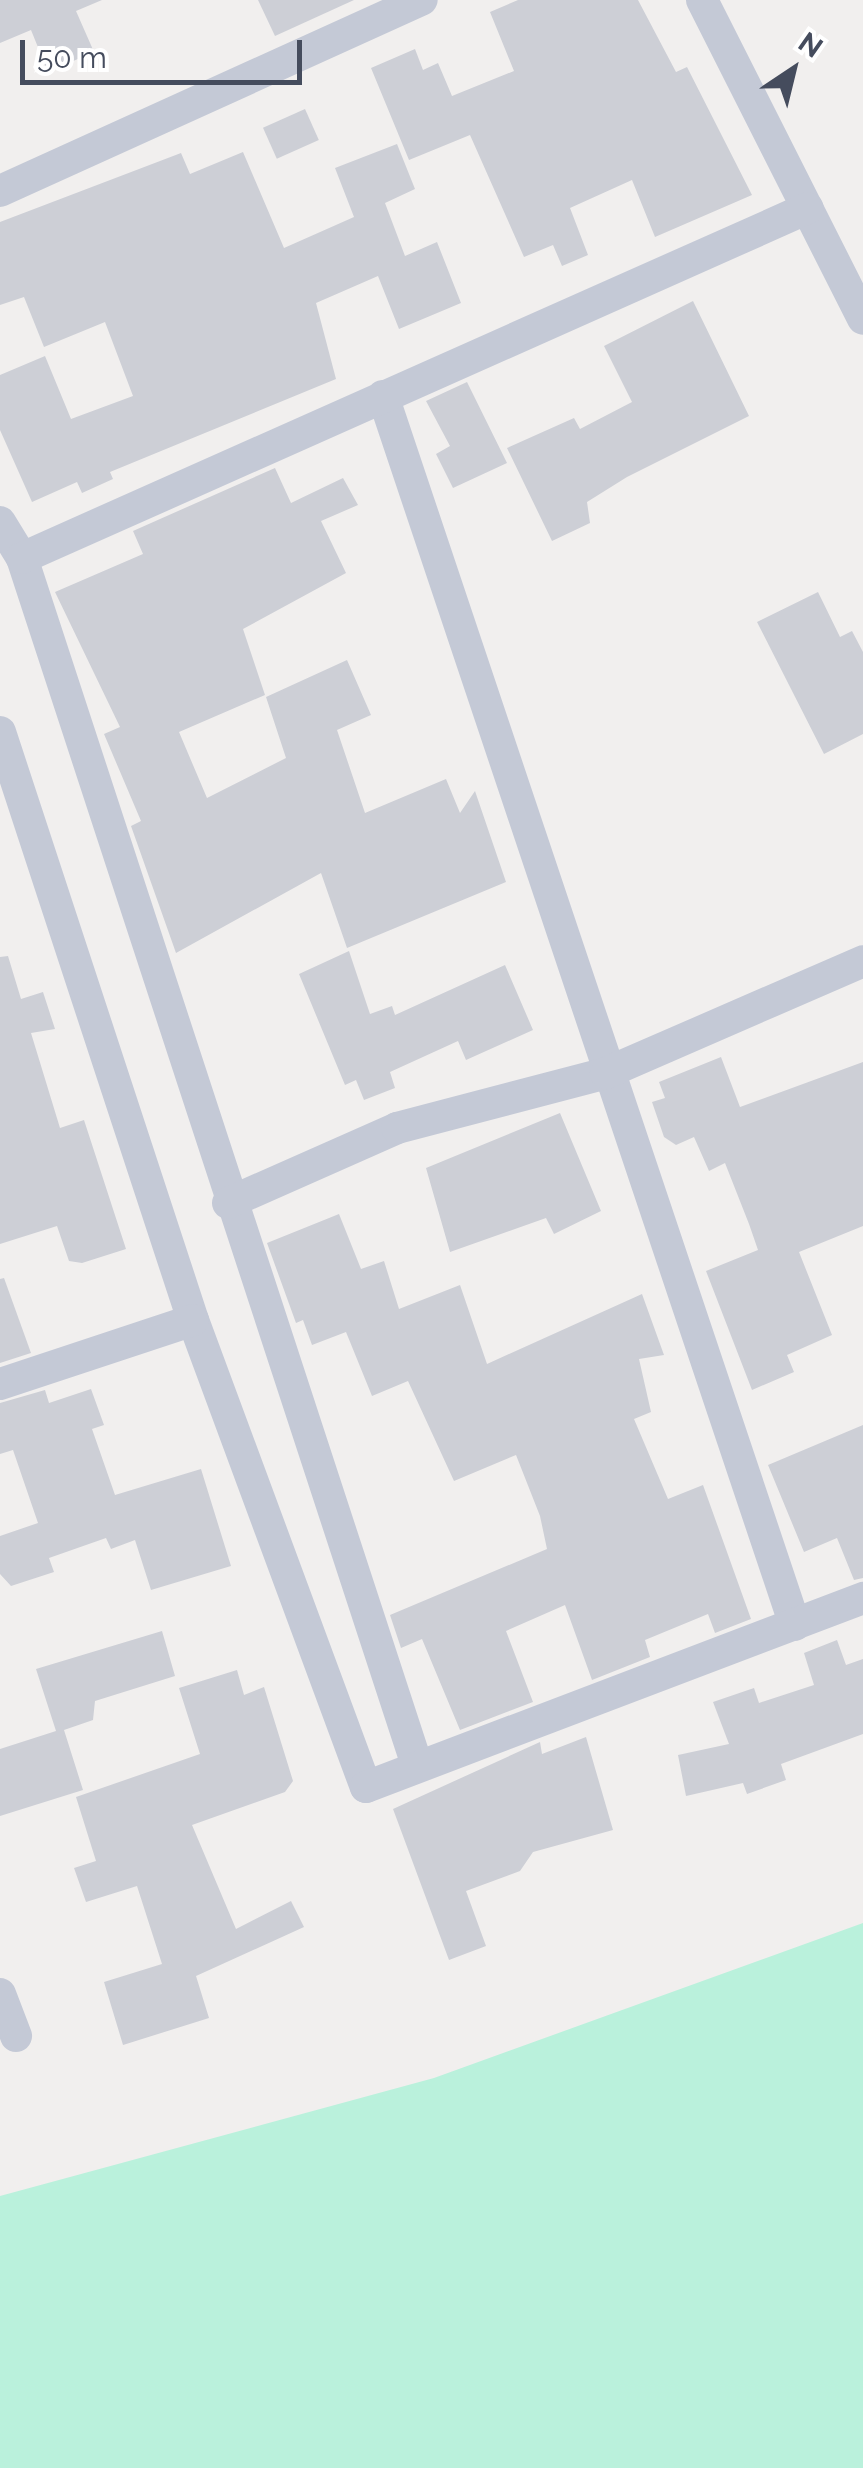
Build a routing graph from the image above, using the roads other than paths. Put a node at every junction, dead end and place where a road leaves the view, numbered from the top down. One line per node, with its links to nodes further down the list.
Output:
1 (422, 0): 3 (street)
2 (702, 0): 4 (street)
3 (0, 192)
4 (808, 208): 5 (street); 6 (street)
5 (863, 319)
6 (383, 396): 8 (street); 11 (street)
7 (0, 522): 8 (street)
8 (22, 558): 12 (street)
9 (0, 732): 13 (street)
10 (863, 960): 11 (street)
11 (606, 1073): 12 (street); 16 (street)
12 (228, 1202): 17 (street)
13 (193, 1320): 14 (street); 17 (street)
14 (0, 1384)
15 (863, 1598): 16 (street)
16 (795, 1625): 17 (street)
17 (416, 1762)
18 (0, 1994): 19 (street)
19 (16, 2036)

